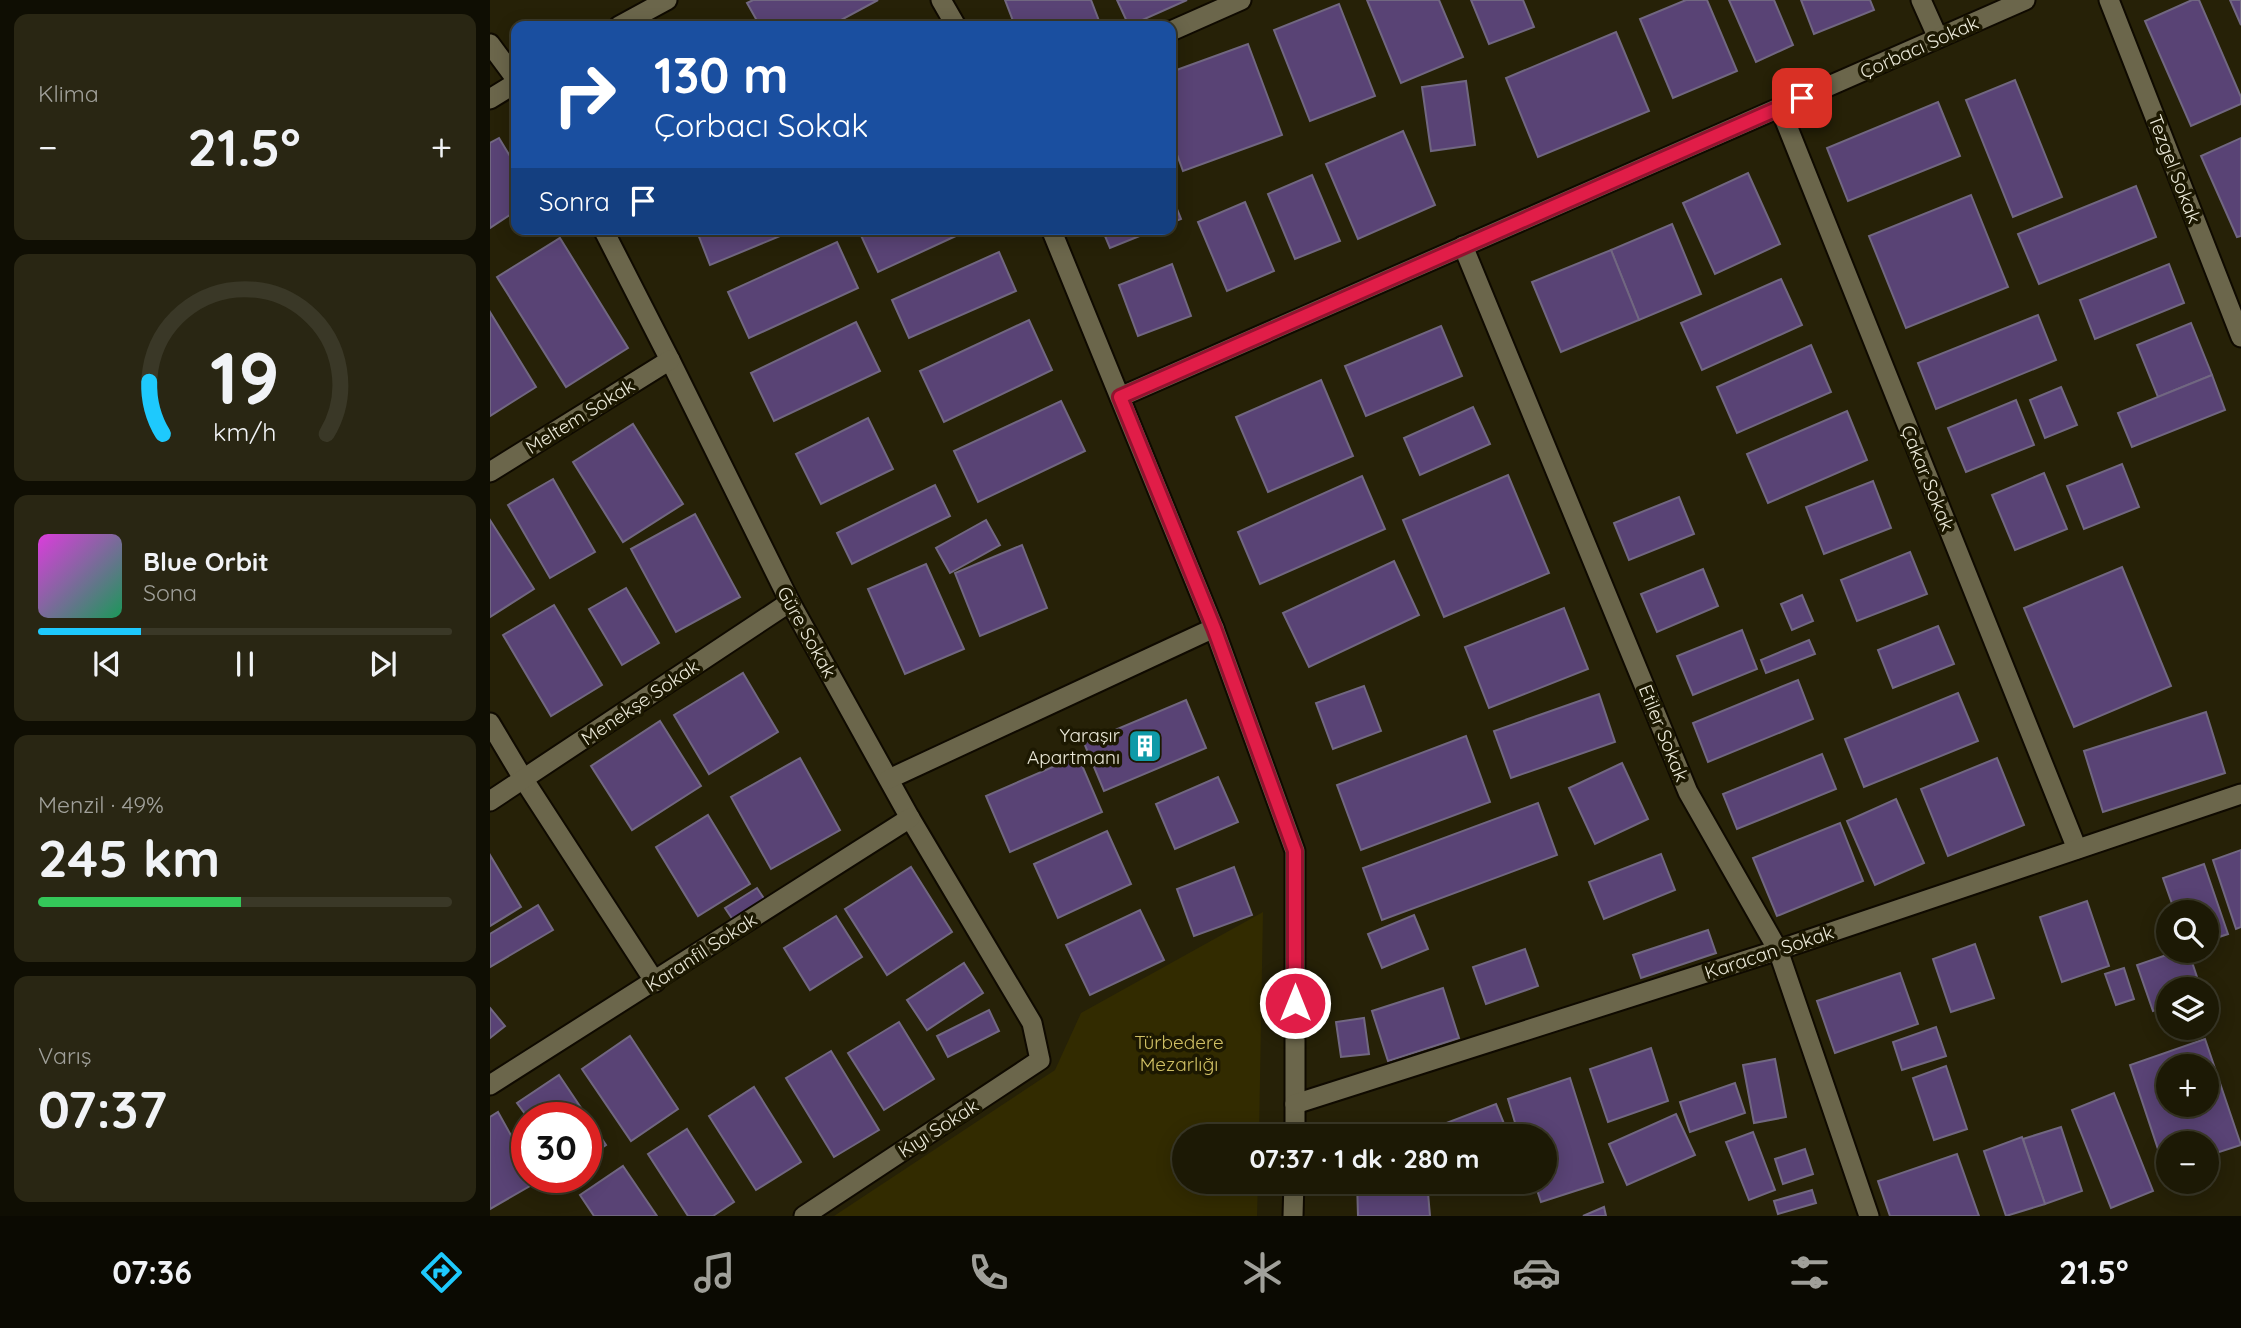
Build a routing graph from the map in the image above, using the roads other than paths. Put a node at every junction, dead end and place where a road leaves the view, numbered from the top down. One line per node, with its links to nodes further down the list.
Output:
1 (667, 0): 7 (street)
2 (941, 0): 8 (street)
3 (1241, 0): 9 (street)
4 (1921, 0): 10 (street)
5 (2025, 0): 10 (street, Çorbacı Sokak)
6 (2109, 0): 19 (street, Tezgel Sokak)
7 (628, 21)
8 (953, 21)
9 (1176, 29)
10 (1938, 38): 15 (street, Çorbacı Sokak)
11 (490, 44): 12 (street)
12 (511, 74)
13 (511, 84): 14 (street)
14 (490, 99)
15 (1780, 108): 18 (street, Çorbacı Sokak); 31 (street, Çakar Sokak)
16 (606, 235): 20 (street, Güre Sokak)
17 (1053, 235): 21 (street)
18 (1463, 246): 21 (street, Çorbacı Sokak); 32 (street, Etiler Sokak)
19 (2241, 337)
20 (670, 360): 22 (street, Meltem Sokak); 23 (street, Güre Sokak)
21 (1120, 397): 24 (street)
22 (490, 472)
23 (790, 602): 26 (street, Güre Sokak); 27 (street, Menekşe Sokak)
24 (1214, 628): 26 (street); 36 (street)
25 (490, 723): 27 (street)
26 (889, 779): 30 (street, Güre Sokak)
27 (524, 780): 29 (street, Menekşe Sokak); 33 (street)
28 (2241, 794): 31 (street, Karacan Sokak)
29 (490, 801)
30 (911, 818): 33 (street, Karanfil Sokak); 34 (street, Güre Sokak)
31 (2077, 849): 32 (street, Karacan Sokak)
32 (1778, 950): 36 (street, Karacan Sokak); 41 (street, Etiler Sokak)
33 (655, 982): 35 (street, Karanfil Sokak)
34 (1031, 1023): 39 (street, Kıyı Sokak)
35 (490, 1085)
36 (1295, 1104): 37 (street)
37 (1295, 1124)
38 (1294, 1194): 40 (street)
39 (804, 1216)
40 (1293, 1216)
41 (1868, 1216)

